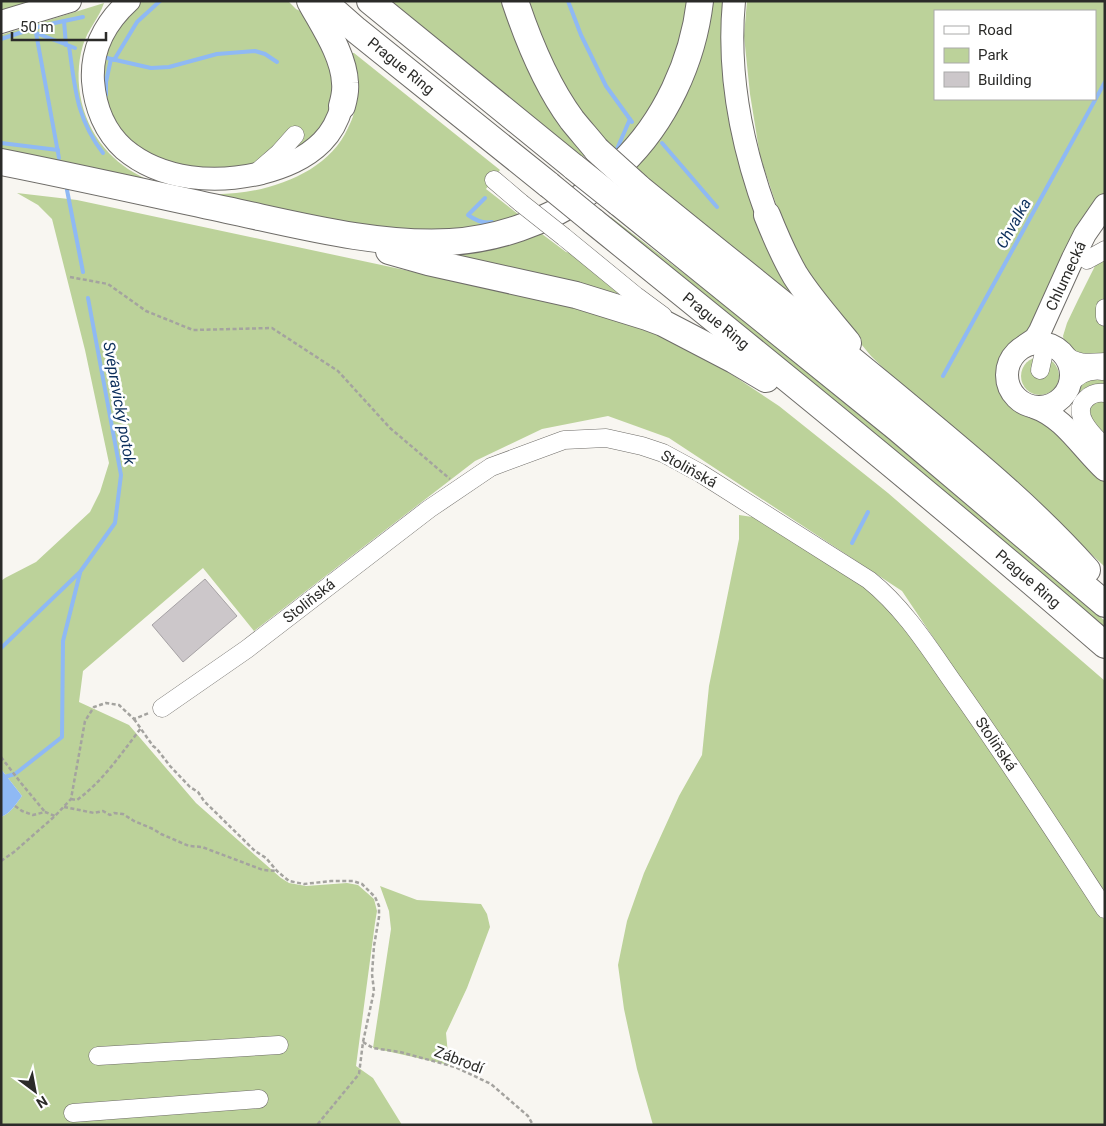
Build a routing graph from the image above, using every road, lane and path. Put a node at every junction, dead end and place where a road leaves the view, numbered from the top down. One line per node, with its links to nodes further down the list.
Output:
1 (70, 1): 9 (main road)
2 (129, 1): 13 (main road)
3 (310, 1): 10 (highway)
4 (324, 1): 33 (highway, Prague Ring, bridge)
5 (370, 1): 15 (highway, Prague Ring, bridge)
6 (515, 1): 15 (highway, bridge)
7 (700, 1): 18 (highway)
8 (734, 1): 17 (main road)
9 (1, 22)
10 (342, 106): 13 (main road)
11 (295, 135): 13 (lane)
12 (1, 162): 18 (highway)
13 (254, 175)
14 (494, 180): 24 (lane, bridge)
15 (628, 195): 29 (highway); 39 (highway, Prague Ring)
16 (1105, 205): 19 (main road, Chlumecká)
17 (767, 215): 29 (highway)
18 (282, 222): 24 (highway)
19 (1098, 228): 20 (main road, Chlumecká); 25 (main road, Chlumecká)
20 (1096, 255): 25 (main road, Chlumecká)
21 (70, 277): 37 (path)
22 (1105, 308): 23 (lane)
23 (1105, 317)
24 (702, 343): 33 (highway)
25 (1049, 348): 26 (lane); 27 (lane); 30 (main road); 32 (main road)
26 (1105, 362)
27 (1040, 370)
28 (1105, 372): 30 (lane)
29 (881, 384): 38 (highway)
30 (1068, 388): 32 (main road); 35 (main road)
31 (1105, 393): 34 (lane)
32 (1034, 407): 36 (main road)
33 (849, 430): 40 (highway, Prague Ring)
34 (1105, 447)
35 (1105, 456)
36 (1105, 470)
37 (461, 488): 41 (lane, Stoliňská); 52 (lane, Stoliňská)
38 (1105, 589)
39 (1105, 604)
40 (1105, 645)
41 (162, 708): 42 (path)
42 (134, 719): 43 (path); 45 (path)
43 (141, 728): 45 (path); 51 (path)
44 (1, 756): 48 (path)
45 (72, 799): 47 (path)
46 (15, 806): 48 (path)
47 (64, 807): 49 (path); 51 (path)
48 (45, 812): 49 (path)
49 (55, 816): 50 (path)
50 (1, 862)
51 (277, 871): 53 (path)
52 (1105, 909)
53 (363, 1042): 58 (path); 59 (path, Zábrodí)
54 (279, 1045): 55 (lane)
55 (98, 1056)
56 (259, 1099): 57 (lane)
57 (72, 1113)
58 (317, 1125)
59 (532, 1125)

